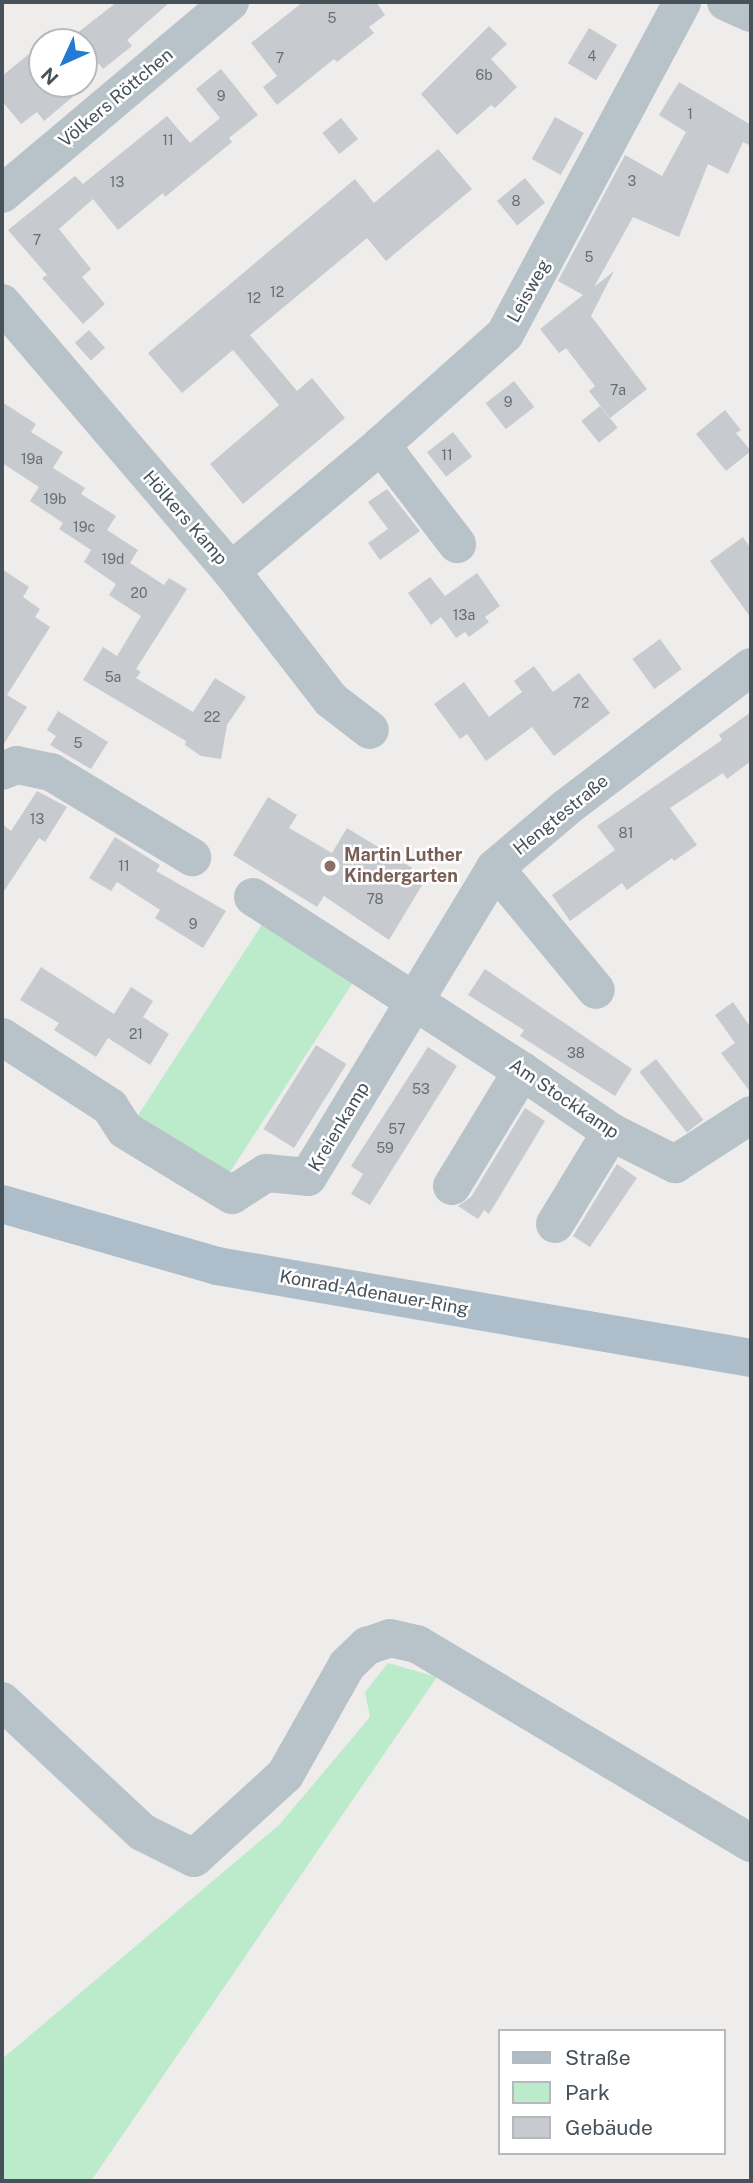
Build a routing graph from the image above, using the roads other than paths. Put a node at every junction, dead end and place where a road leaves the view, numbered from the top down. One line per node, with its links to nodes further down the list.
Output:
1 (230, 2): 5 (street, Völkers Röttchen)
2 (682, 2): 7 (street, Leisweg)
3 (726, 2): 4 (street)
4 (751, 13)
5 (2, 194)
6 (3, 307): 9 (street, Hölkers Kamp)
7 (381, 445): 8 (street); 9 (street, Leisweg)
8 (457, 544)
9 (231, 571): 11 (street, Hölkers Kamp)
10 (751, 667): 14 (street, Hengtestraße)
11 (370, 730)
12 (2, 771): 13 (street)
13 (192, 858)
14 (495, 868): 16 (street); 17 (street, Hengtestraße)
15 (253, 897): 17 (street)
16 (596, 990)
17 (415, 1002): 18 (street, Kreienkamp); 19 (street, Am Stockkamp)
18 (2, 1037)
19 (522, 1071): 21 (street, Am Stockkamp); 22 (street)
20 (751, 1115): 21 (street, Am Stockkamp)
21 (611, 1132): 24 (street)
22 (452, 1186)
23 (2, 1204): 25 (main road, Konrad-Adenauer-Ring)
24 (555, 1224)
25 (751, 1358)
26 (2, 1701): 27 (street)
27 (751, 1843)

